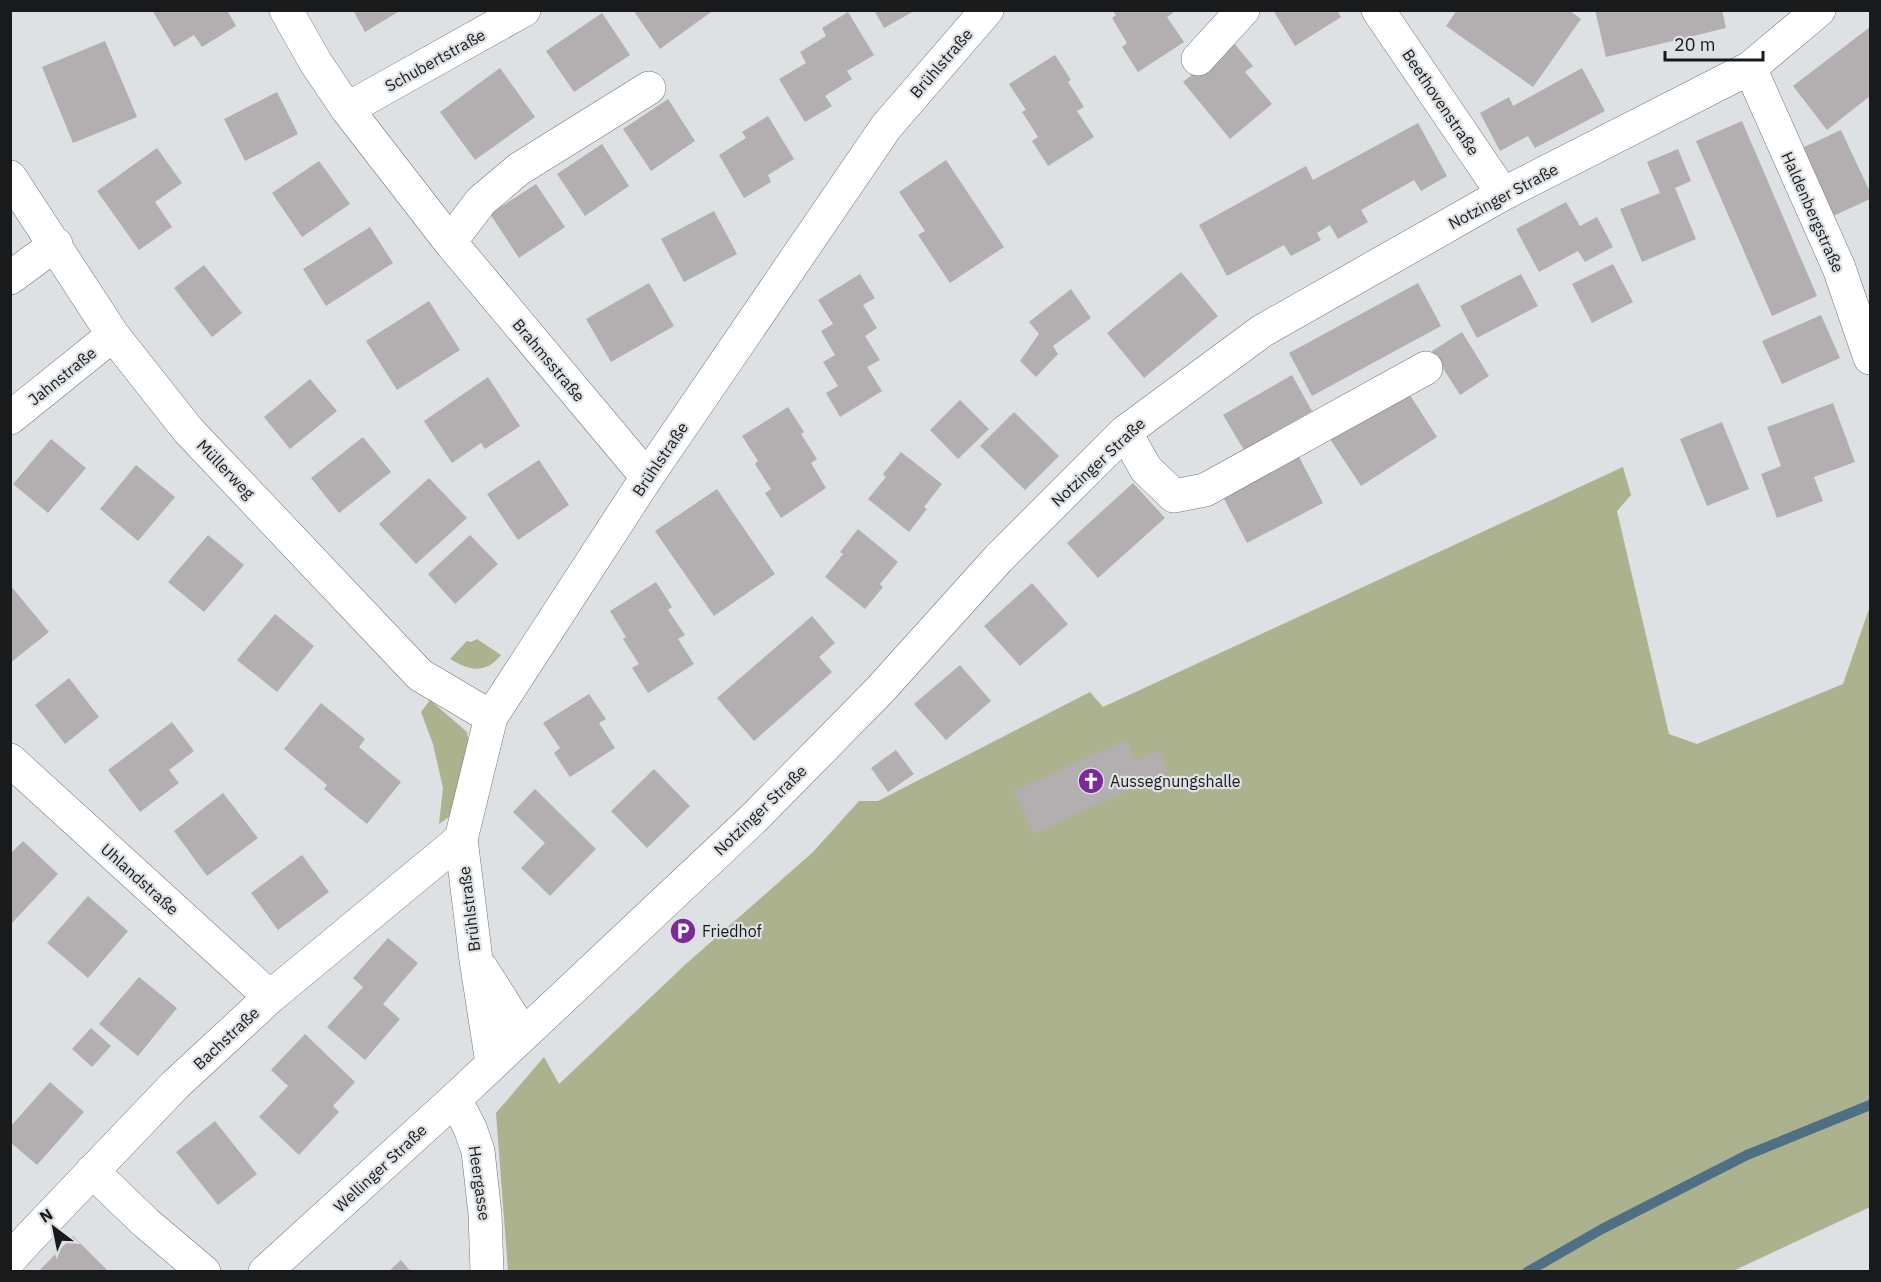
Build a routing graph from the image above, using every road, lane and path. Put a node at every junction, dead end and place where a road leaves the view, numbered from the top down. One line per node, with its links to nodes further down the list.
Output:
1 (286, 10): 10 (street, Brahmsstraße)
2 (524, 10): 10 (street, Schubertstraße)
3 (987, 10): 21 (street, Brühlstraße)
4 (1243, 10): 7 (street)
5 (1378, 10): 12 (street, Beethovenstraße)
6 (1819, 10): 8 (street, Notzinger Straße)
7 (1198, 59)
8 (1750, 68): 12 (street, Notzinger Straße); 17 (street, Haldenbergstraße)
9 (649, 88): 13 (street)
10 (347, 109): 13 (street, Brahmsstraße)
11 (10, 177): 14 (street, Müllerweg)
12 (1503, 194): 20 (street, Notzinger Straße)
13 (450, 242): 21 (street, Brahmsstraße)
14 (56, 244): 15 (street); 16 (street, Müllerweg)
15 (10, 278)
16 (113, 335): 19 (street, Jahnstraße); 22 (street, Müllerweg)
17 (1870, 358)
18 (1426, 368): 20 (street)
19 (10, 418)
20 (1125, 432): 27 (street, Notzinger Straße)
21 (647, 477): 22 (street, Brühlstraße)
22 (490, 717): 24 (street, Brühlstraße)
23 (10, 760): 26 (street, Uhlandstraße)
24 (461, 839): 25 (street, Brühlstraße); 26 (street, Bachstraße)
25 (476, 960): 27 (street, Brühlstraße); 28 (street, Brühlstraße)
26 (270, 997): 30 (street, Bachstraße)
27 (524, 1034): 28 (street, Notzinger Straße)
28 (492, 1063): 29 (street, Wellinger Straße)
29 (455, 1099): 34 (street, Wellinger Straße); 35 (street, Heergasse)
30 (92, 1171): 31 (street, Bachstraße); 33 (street)
31 (21, 1226): 32 (street, Bachstraße)
32 (10, 1259)
33 (204, 1272)
34 (265, 1272)
35 (487, 1272)

